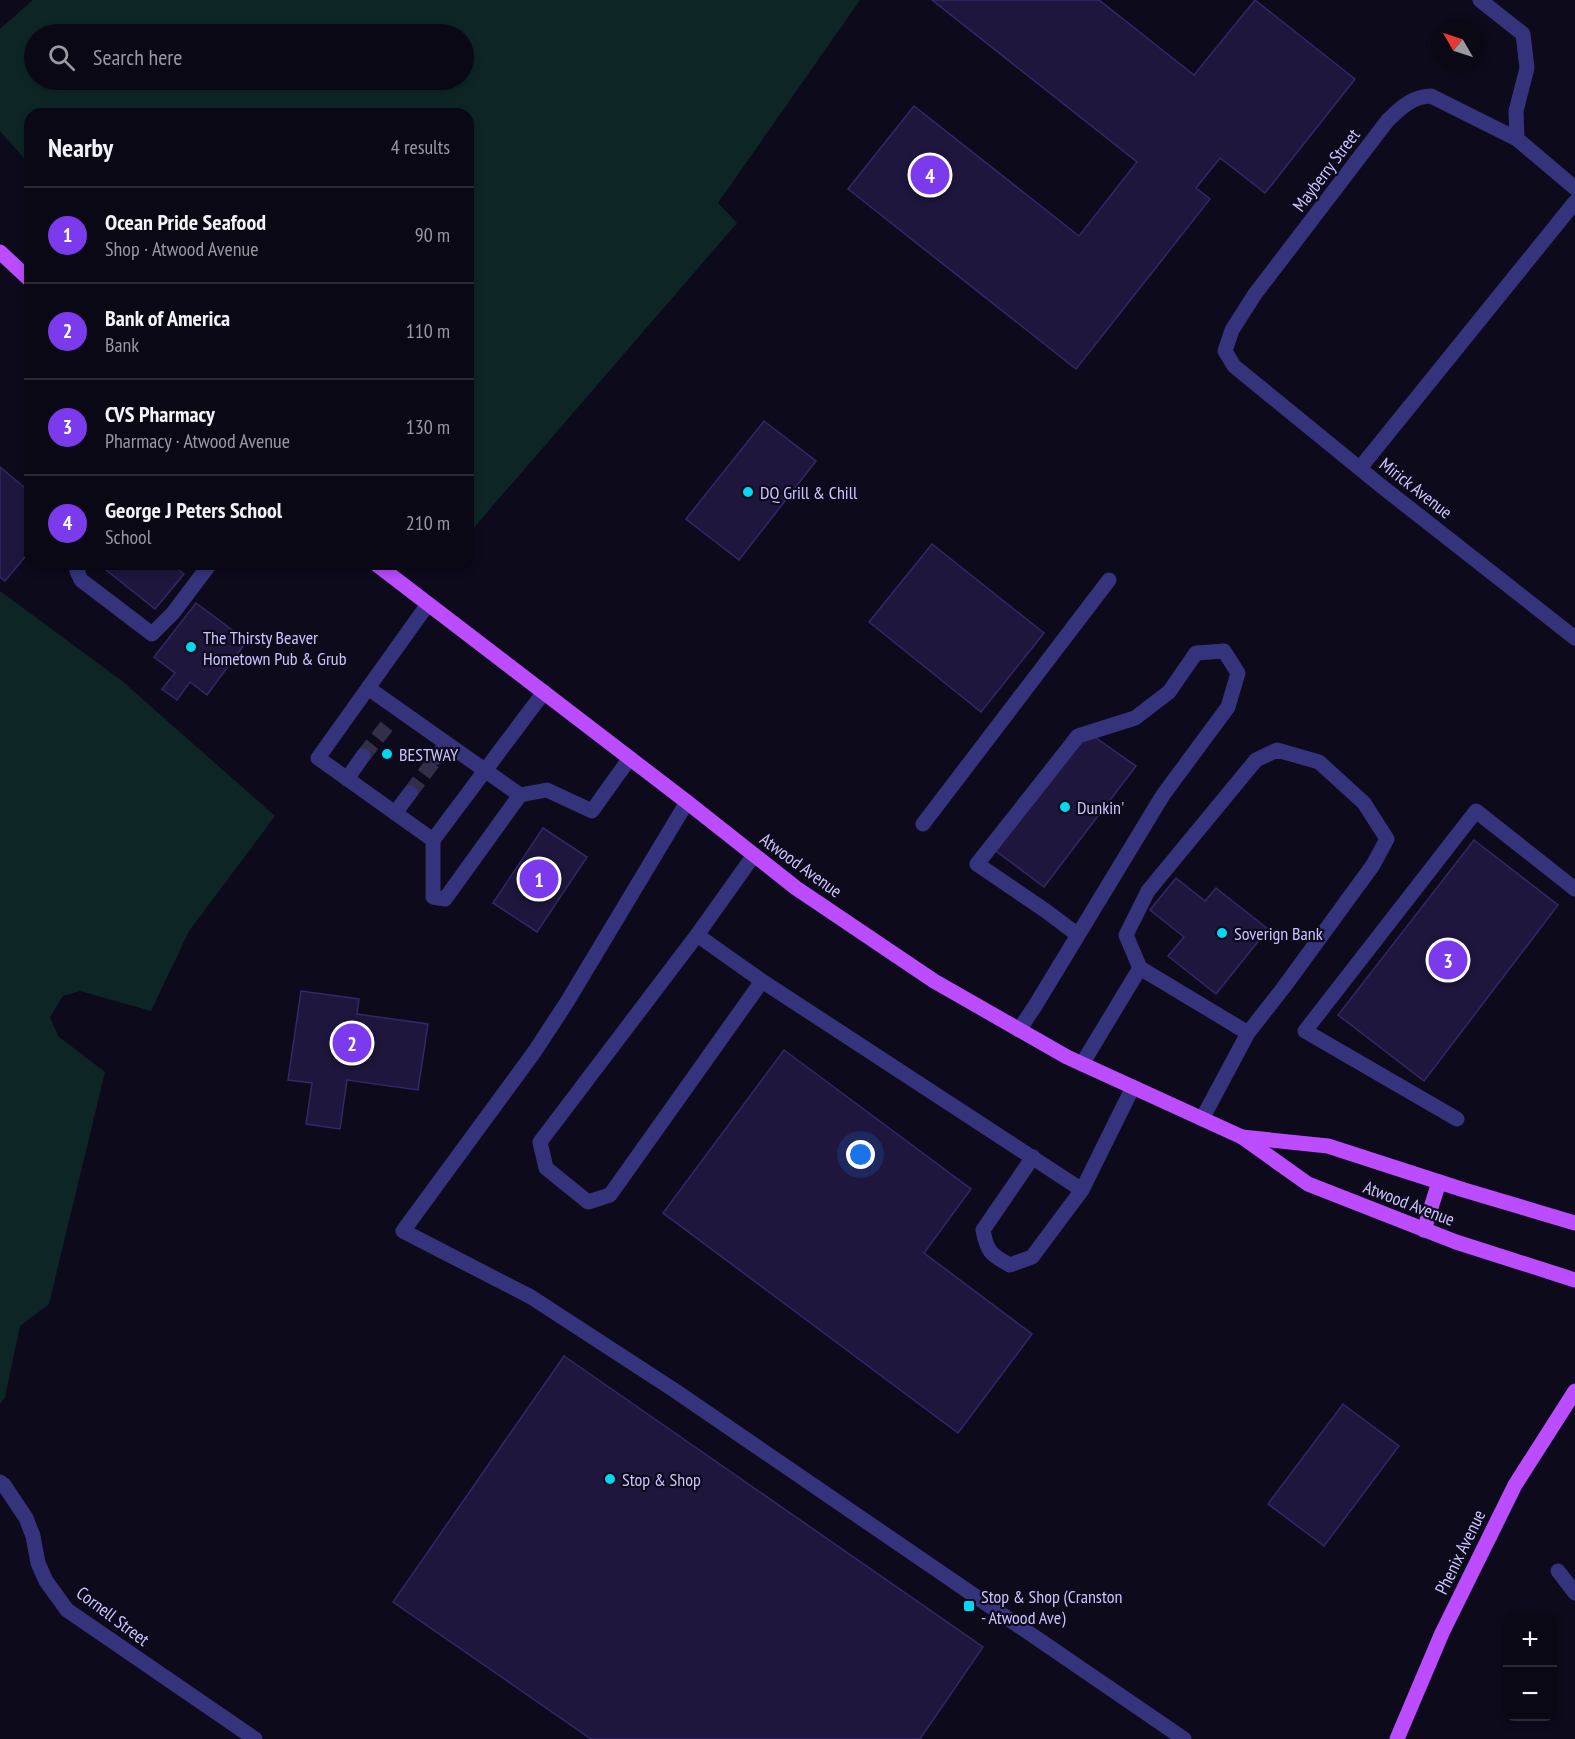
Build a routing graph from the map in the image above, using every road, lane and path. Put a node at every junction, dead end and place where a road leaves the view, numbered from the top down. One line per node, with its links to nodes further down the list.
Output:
1 (1480, 0): 2 (street)
2 (1517, 139): 3 (street); 7 (street, Mayberry Street)
3 (1575, 188)
4 (1575, 202): 8 (street)
5 (0, 252): 6 (main road)
6 (24, 274)
7 (1234, 366): 8 (street, Mirick Avenue)
8 (1360, 468): 14 (street, Mirick Avenue)
9 (78, 570): 10 (street)
10 (205, 570)
11 (384, 570): 13 (main road, Atwood Avenue)
12 (1109, 580): 27 (street)
13 (428, 604): 15 (street); 16 (main road, Atwood Avenue)
14 (1575, 638)
15 (368, 688): 17 (street); 22 (street)
16 (544, 693): 20 (main road, Atwood Avenue); 21 (street)
17 (446, 744): 19 (street); 21 (street)
18 (363, 756): 22 (street)
19 (437, 757)
20 (630, 758): 24 (street); 25 (main road, Atwood Avenue)
21 (485, 771): 24 (street); 28 (street)
22 (347, 779): 26 (street)
23 (410, 793): 26 (street)
24 (520, 795): 28 (street)
25 (687, 802): 29 (main road, Atwood Avenue); 53 (street)
26 (395, 813): 28 (street)
27 (923, 824)
28 (433, 840)
29 (754, 855): 31 (street); 35 (main road, Atwood Avenue)
30 (1575, 889): 40 (street)
31 (697, 935): 34 (street); 34 (street)
32 (1078, 935): 32 (street); 35 (street)
33 (1140, 968): 36 (street); 36 (street); 37 (street)
34 (762, 981): 42 (street)
35 (1019, 1030): 37 (main road, Atwood Avenue)
36 (1248, 1034): 39 (street)
37 (1082, 1064): 38 (main road, Atwood Avenue)
38 (1133, 1087): 39 (main road, Atwood Avenue); 44 (street)
39 (1202, 1119): 41 (main road, Atwood Avenue)
40 (1457, 1119)
41 (1242, 1137): 43 (main road, Atwood Avenue); 46 (main road, Atwood Avenue)
42 (1033, 1157): 44 (street); 44 (street)
43 (1439, 1182): 45 (main road, Atwood Avenue); 46 (main road)
44 (1082, 1190)
45 (1575, 1223)
46 (1424, 1230): 47 (main road, Atwood Avenue)
47 (1575, 1280)
48 (1575, 1391): 54 (main road, Phenix Avenue)
49 (0, 1482): 52 (street, Cornell Street)
50 (1558, 1570): 51 (street)
51 (1575, 1593)
52 (255, 1739)
53 (1184, 1739)
54 (1396, 1739)

